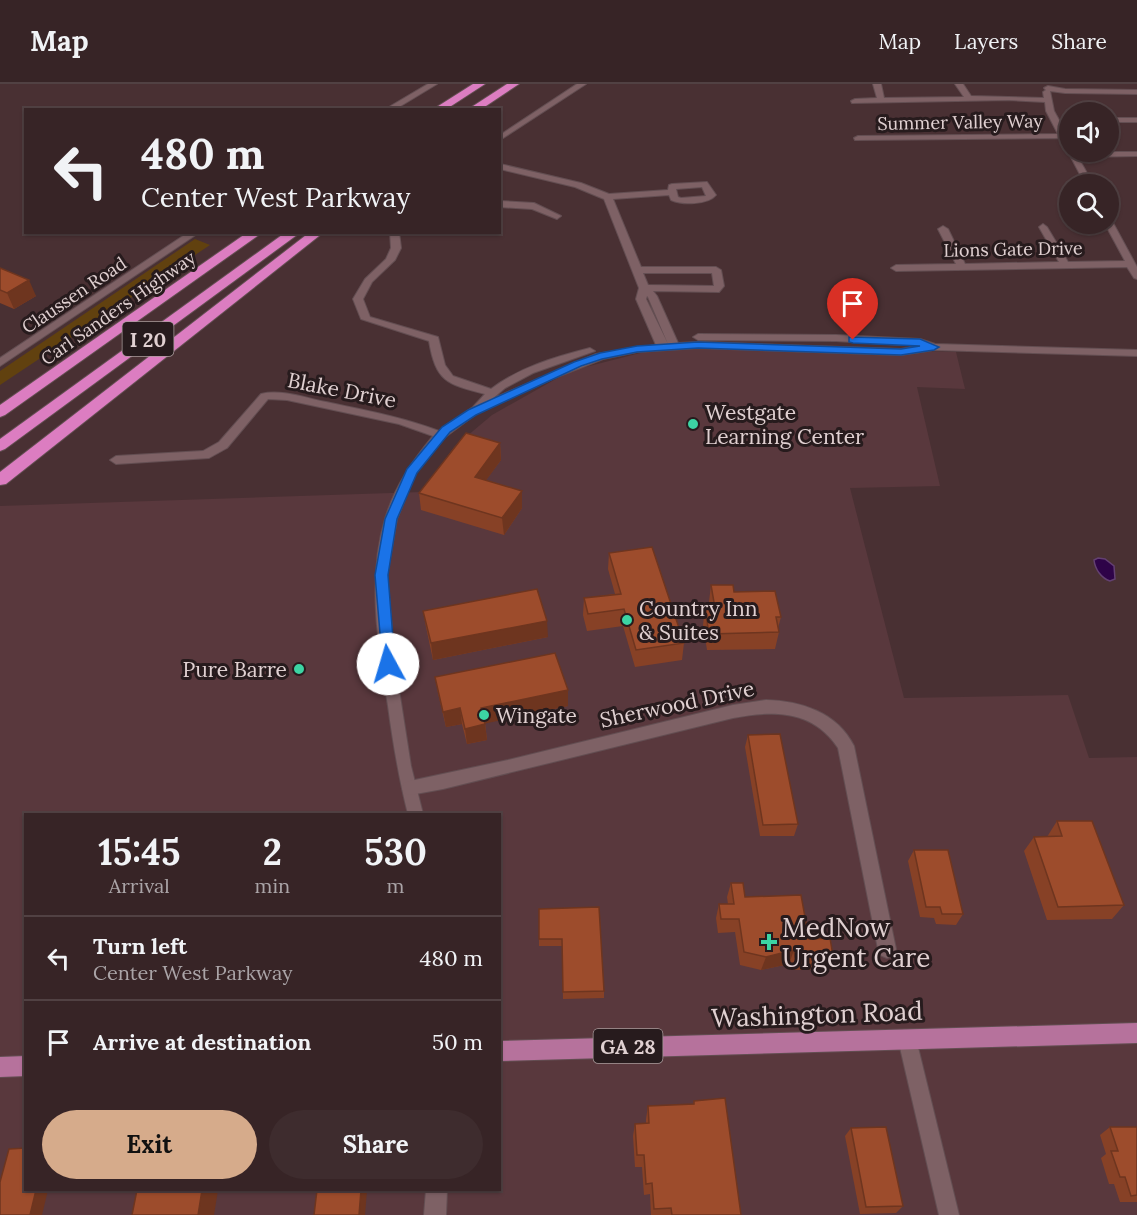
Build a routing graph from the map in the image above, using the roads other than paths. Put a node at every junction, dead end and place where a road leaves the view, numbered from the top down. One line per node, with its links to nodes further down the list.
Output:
1 (434, 84): 14 (street)
2 (480, 84): 15 (highway)
3 (514, 84): 16 (highway)
4 (527, 84): 17 (highway)
5 (582, 84): 24 (street)
6 (877, 84): 11 (street)
7 (959, 84): 10 (street)
8 (1049, 86): 9 (street); 12 (street)
9 (1137, 92)
10 (969, 99): 11 (street); 12 (street)
11 (882, 100): 13 (street)
12 (1048, 100): 18 (street)
13 (855, 101)
14 (392, 108)
15 (440, 108)
16 (475, 108)
17 (490, 108)
18 (1052, 116): 19 (street); 22 (street)
19 (1059, 117)
20 (1119, 120): 21 (street)
21 (1137, 120)
22 (1059, 129)
23 (1059, 136): 25 (street, Summer Valley Way)
24 (501, 137)
25 (858, 138)
26 (1119, 153): 27 (street)
27 (1137, 154)
28 (501, 167): 30 (street)
29 (672, 192): 30 (street)
30 (608, 197): 45 (street)
31 (501, 204): 32 (street)
32 (557, 216)
33 (1043, 227): 42 (street)
34 (943, 229): 43 (street)
35 (193, 234): 50 (street, Claussen Road)
36 (254, 234): 52 (highway, Carl Sanders Highway / I 20)
37 (292, 234): 55 (highway, Carl Sanders Highway / I 20)
38 (315, 234): 57 (highway)
39 (394, 234): 51 (street)
40 (1115, 234): 41 (street)
41 (1130, 264): 42 (street, Lions Gate Drive); 46 (street)
42 (1065, 265): 43 (street, Lions Gate Drive)
43 (962, 267): 44 (street, Lions Gate Drive)
44 (896, 268)
45 (637, 270): 47 (street); 47 (street)
46 (1137, 276)
47 (644, 288): 48 (street)
48 (666, 343): 49 (street); 51 (street); 53 (street)
49 (1137, 353)
50 (0, 363)
51 (491, 392): 53 (street)
52 (0, 411)
53 (472, 412): 54 (street)
54 (440, 435): 56 (street, Blake Drive); 58 (street)
55 (0, 446)
56 (116, 460)
57 (0, 480)
58 (410, 788): 59 (street); 60 (street, Sherwood Drive)
59 (415, 813)
60 (887, 949)
61 (1137, 1033): 62 (main road, Washington Road / GA 28)
62 (907, 1039): 63 (main road, Washington Road / GA 28); 68 (street)
63 (501, 1051)
64 (24, 1066): 65 (main road)
65 (0, 1067)
66 (436, 1191): 67 (street)
67 (435, 1215)
68 (949, 1215)

